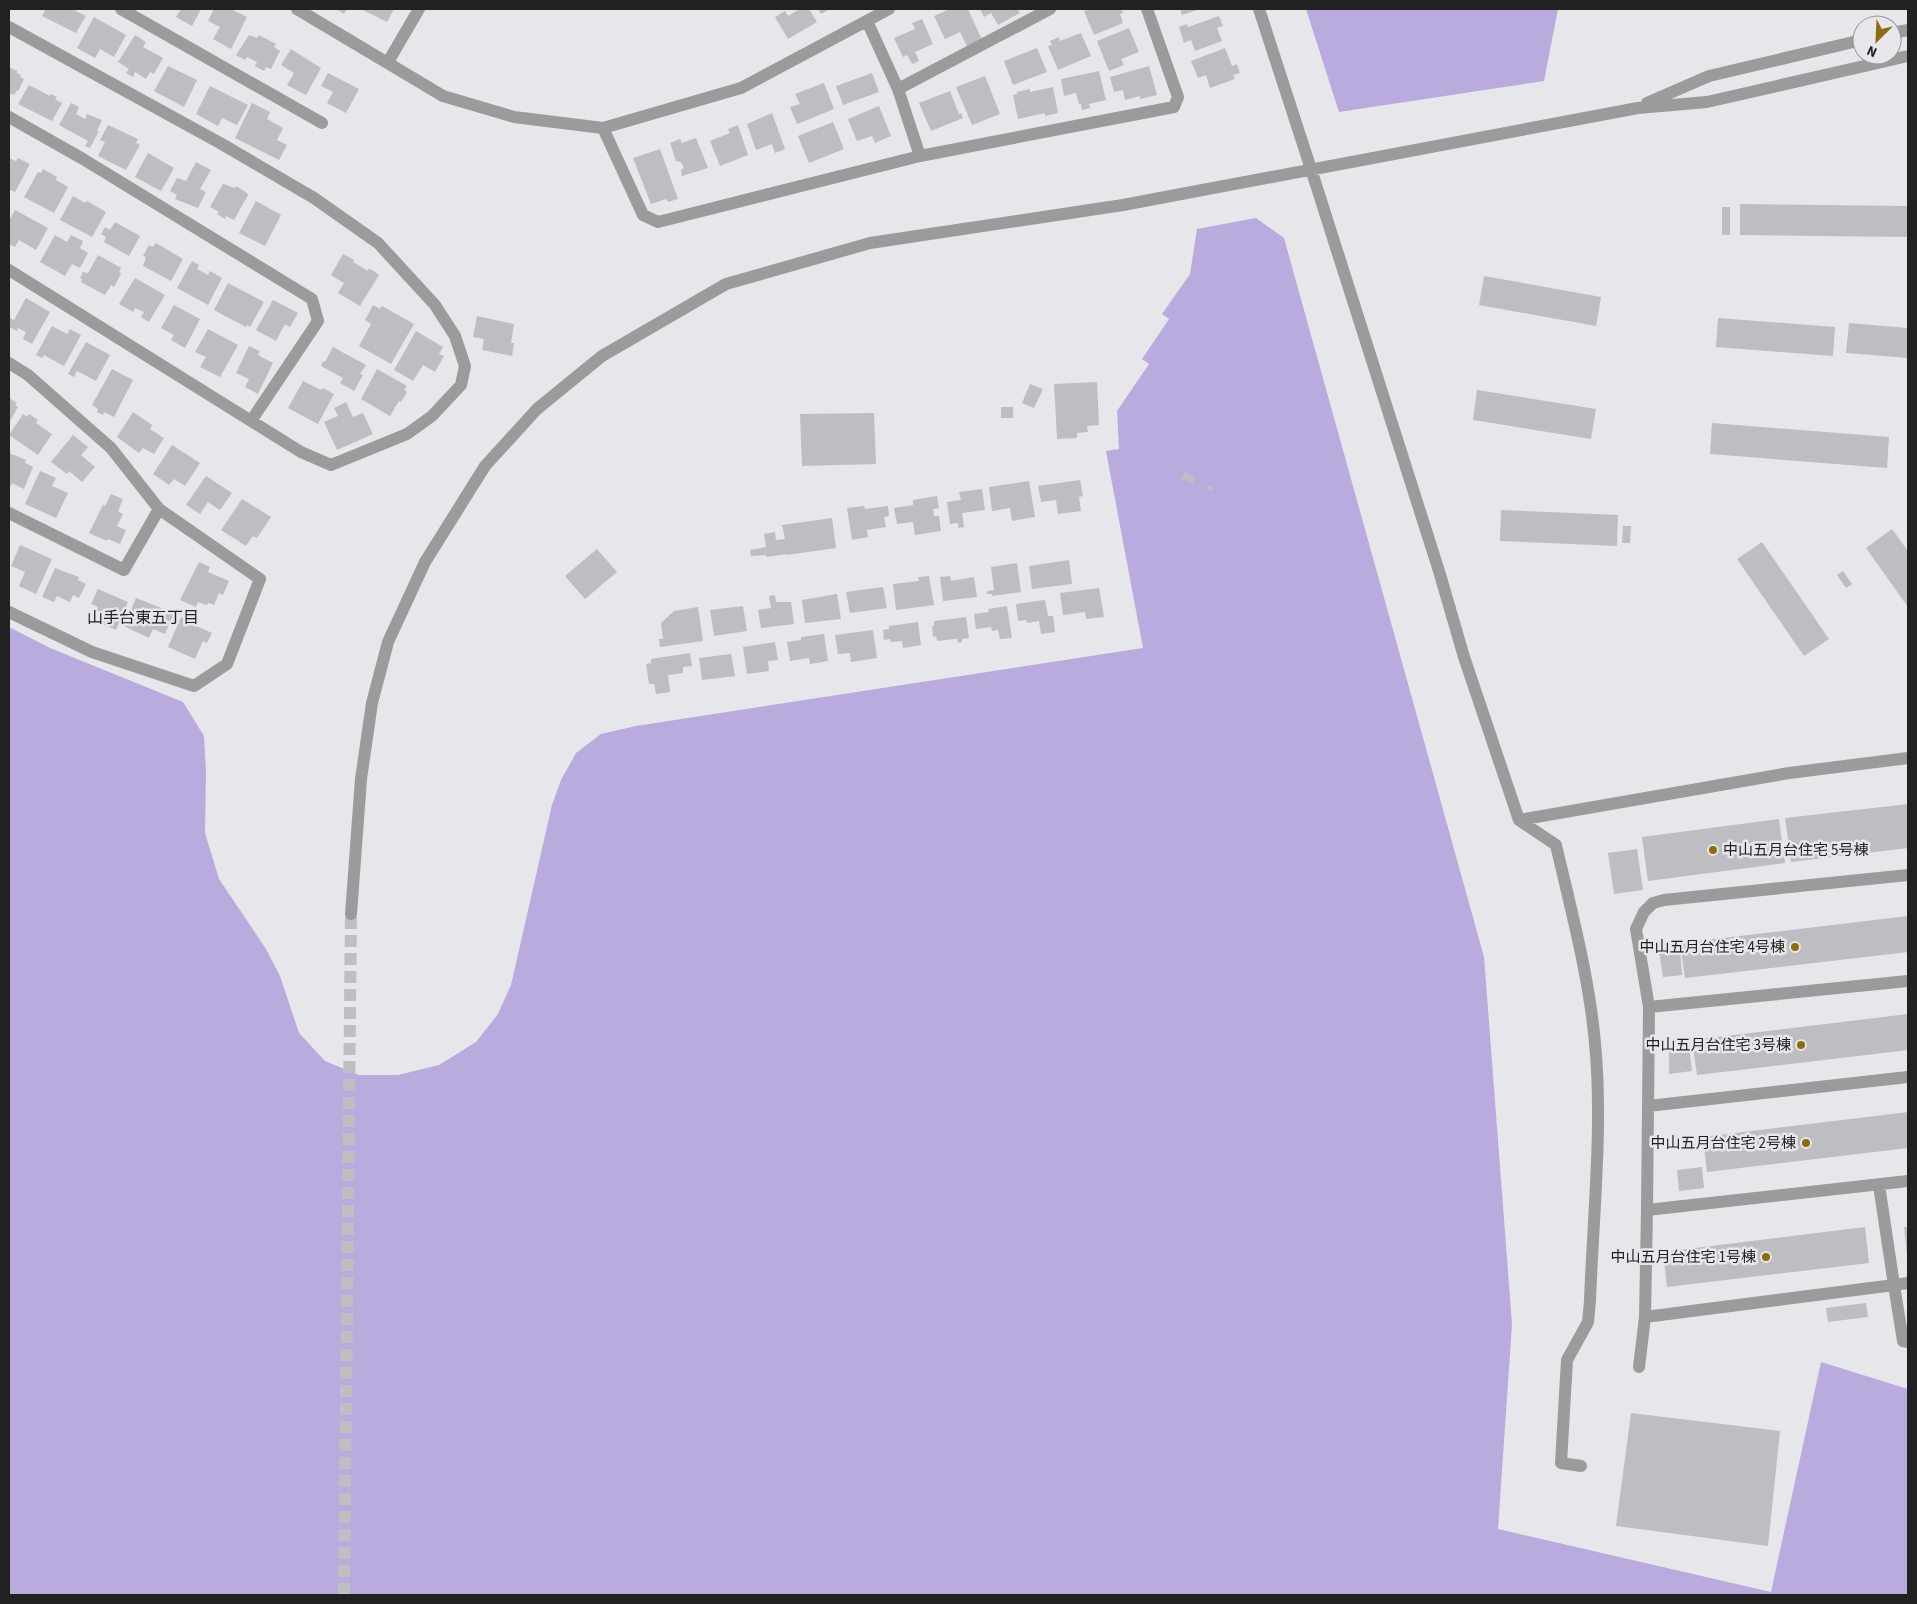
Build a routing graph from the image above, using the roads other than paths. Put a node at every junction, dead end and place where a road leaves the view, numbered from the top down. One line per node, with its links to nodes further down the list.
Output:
1 (121, 9): 16 (street)
2 (297, 9): 12 (street)
3 (419, 9): 12 (street)
4 (889, 9): 8 (street)
5 (1050, 9): 13 (street)
6 (1147, 9): 18 (street)
7 (1258, 9): 19 (street)
8 (866, 21): 13 (street); 17 (street)
9 (9, 27): 22 (street)
10 (1852, 42): 14 (street)
11 (1908, 56): 14 (street)
12 (388, 62): 17 (street)
13 (898, 89): 18 (street)
14 (1638, 108): 19 (street)
15 (9, 117): 22 (street)
16 (322, 123)
17 (604, 128): 18 (street)
18 (920, 156)
19 (1312, 169): 27 (street); 29 (street)
20 (9, 270): 22 (street)
21 (9, 363): 23 (street)
22 (251, 421)
23 (159, 509): 24 (street); 25 (street)
24 (9, 513)
25 (9, 612)
26 (1908, 758): 27 (street)
27 (1518, 820): 42 (street)
28 (1908, 875): 31 (street)
29 (351, 914)
30 (1908, 981): 31 (street)
31 (1649, 1007): 33 (street)
32 (1908, 1077): 33 (street)
33 (1648, 1106): 36 (street)
34 (1908, 1182): 35 (street)
35 (1879, 1185): 36 (street); 38 (street)
36 (1647, 1210): 39 (street)
37 (1908, 1283): 38 (street)
38 (1894, 1285): 39 (street); 40 (street)
39 (1646, 1317): 41 (street)
40 (1908, 1342)
41 (1640, 1367)
42 (1581, 1466)

